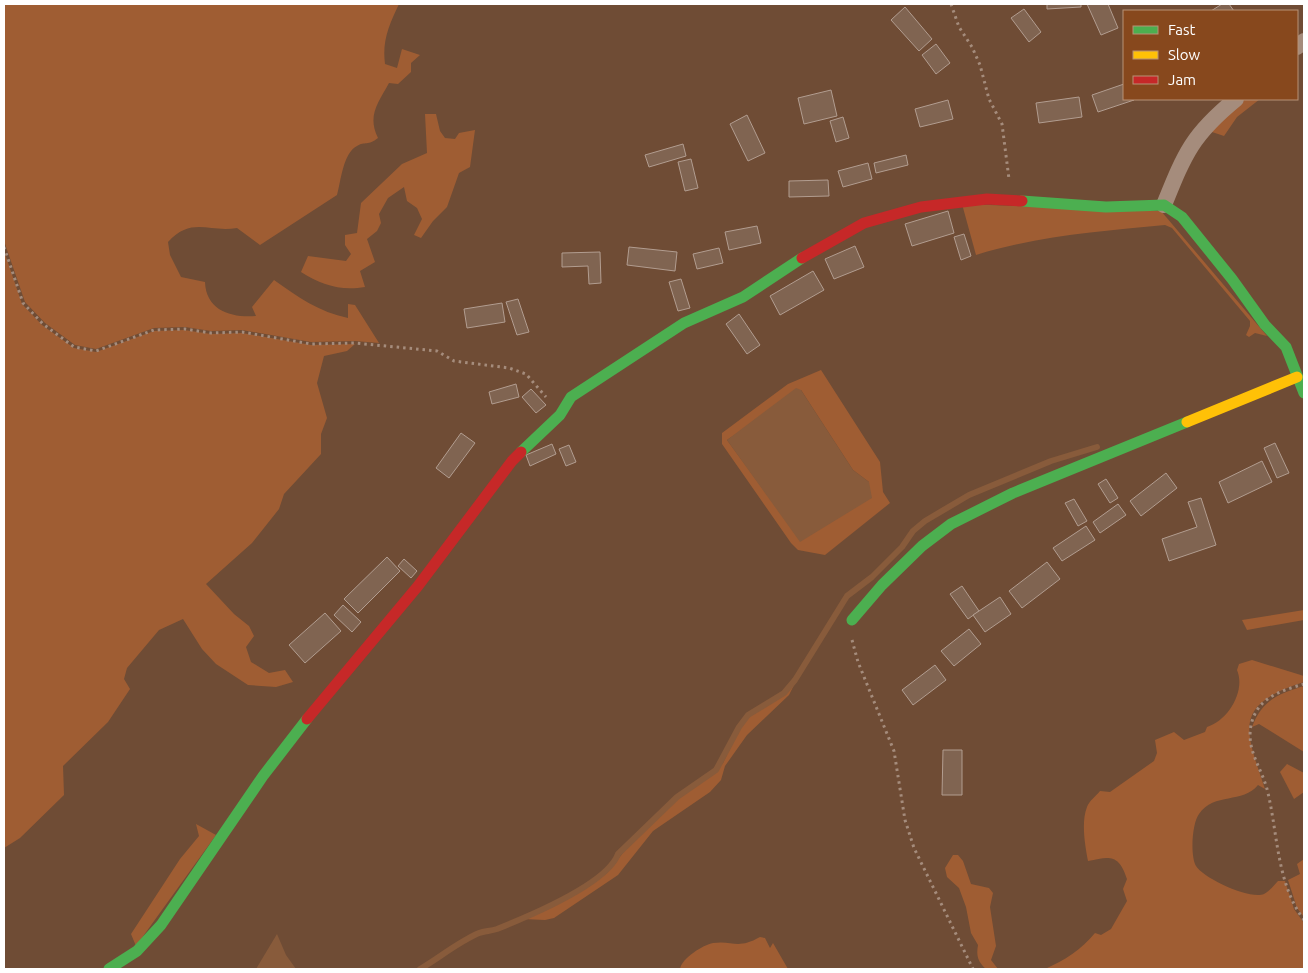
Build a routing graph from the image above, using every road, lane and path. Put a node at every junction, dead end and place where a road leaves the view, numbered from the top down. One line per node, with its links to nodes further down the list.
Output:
1 (951, 4): 3 (path)
2 (1235, 100): 4 (street)
3 (1012, 201): 4 (street); 8 (street)
4 (1164, 206): 6 (street)
5 (4, 248): 8 (path)
6 (1297, 377): 7 (street); 9 (street)
7 (1304, 393)
8 (560, 415): 12 (street)
9 (852, 620): 13 (path)
10 (1304, 684): 11 (path)
11 (1304, 920)
12 (109, 969)
13 (973, 969)

